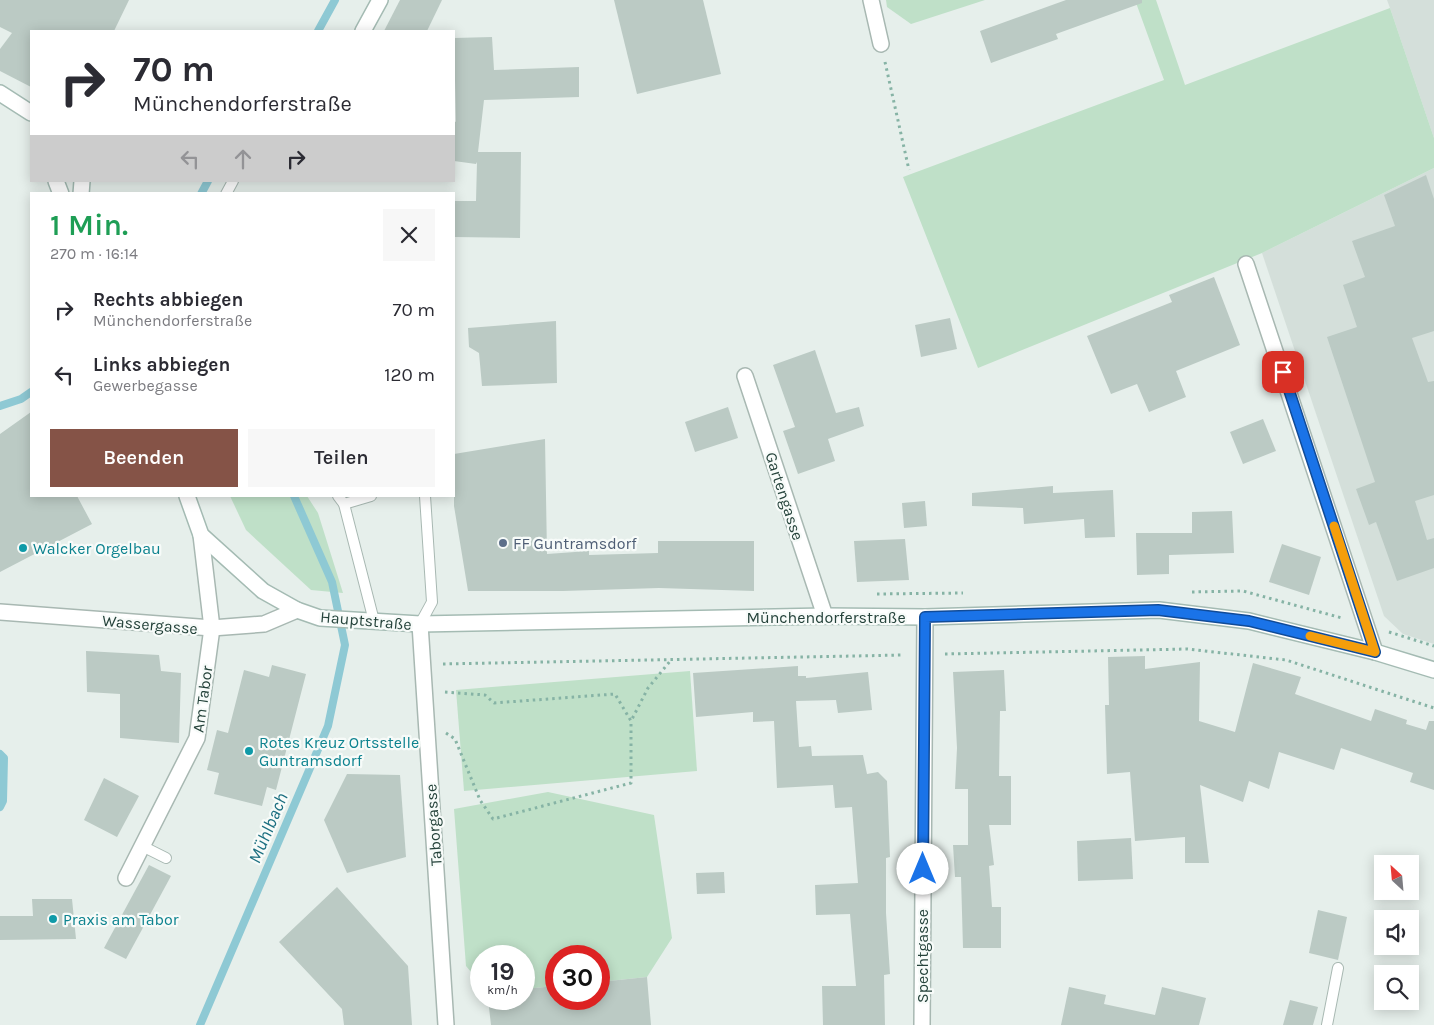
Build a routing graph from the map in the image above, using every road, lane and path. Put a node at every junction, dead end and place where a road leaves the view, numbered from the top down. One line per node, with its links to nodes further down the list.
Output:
1 (380, 0): 3 (street)
2 (871, 0): 4 (street)
3 (364, 30)
4 (881, 44): 7 (path)
5 (0, 93): 6 (street)
6 (30, 112)
7 (909, 170)
8 (1246, 264): 22 (street)
9 (745, 376): 17 (street, Gartengasse)
10 (187, 497): 14 (street, Hauptstraße)
11 (364, 497): 13 (lane)
12 (424, 497): 20 (lane)
13 (341, 500): 19 (lane)
14 (201, 535): 15 (street, Hauptstraße); 21 (street, Am Tabor)
15 (297, 610): 19 (street, Hauptstraße); 21 (street, Wassergasse)
16 (0, 612): 21 (street, Wassergasse)
17 (825, 616): 18 (street, Münchendorferstraße); 20 (street, Münchendorferstraße)
18 (925, 617): 22 (street, Münchendorferstraße); 33 (street, Spechtgasse)
19 (374, 622): 20 (street, Hauptstraße)
20 (420, 624): 25 (street, Taborgasse)
21 (212, 628): 28 (street, Am Tabor)
22 (1375, 652): 24 (street, Münchendorferstraße)
23 (672, 659): 27 (path)
24 (1434, 670)
25 (425, 698): 26 (street, Taborgasse); 27 (path)
26 (427, 720): 27 (path); 32 (street, Taborgasse)
27 (631, 721)
28 (142, 846): 29 (lane); 30 (street, Am Tabor)
29 (166, 858)
30 (126, 878)
31 (1338, 968): 34 (lane)
32 (446, 1025)
33 (922, 1025)
34 (1327, 1025)

